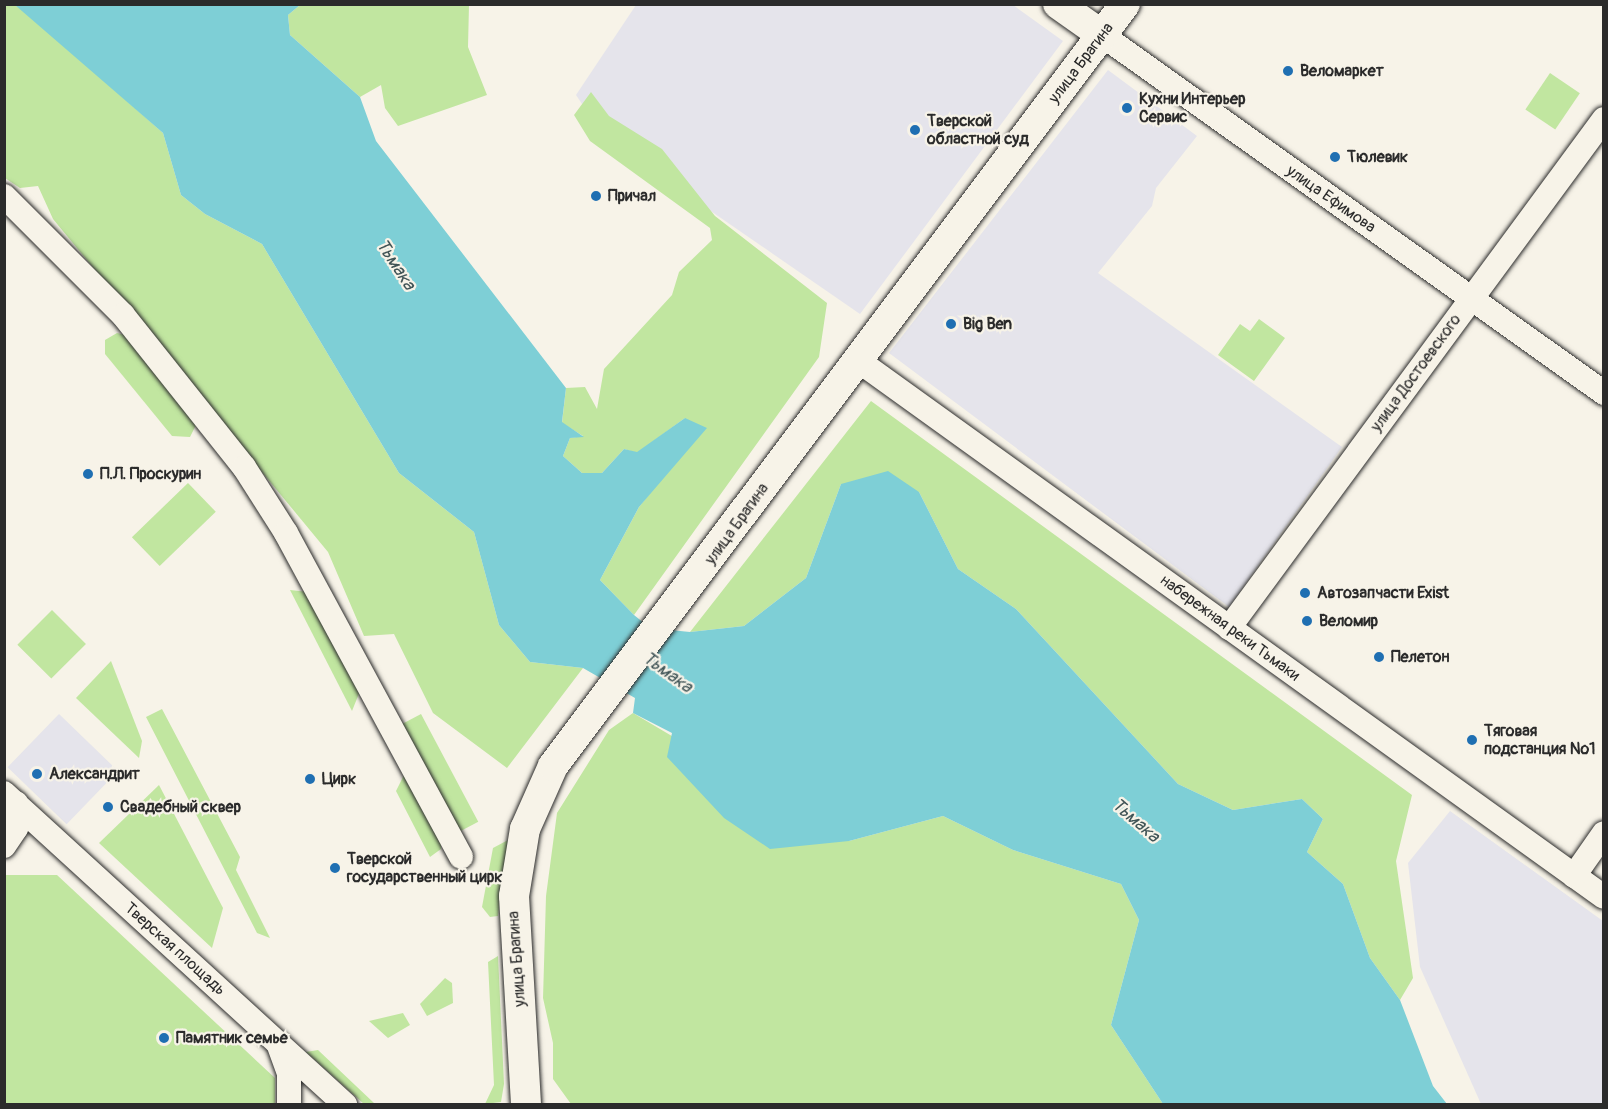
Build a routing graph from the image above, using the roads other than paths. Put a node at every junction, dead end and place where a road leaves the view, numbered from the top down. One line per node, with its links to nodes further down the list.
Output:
1 (1058, 4): 3 (street, улица Ефимова)
2 (1125, 4): 3 (street, улица Брагина)
3 (1102, 35): 6 (street, улица Ефимова); 7 (street, улица Брагина)
4 (1604, 119): 6 (street, улица Достоевского)
5 (4, 196): 13 (street)
6 (1472, 298): 8 (street, улица Ефимова); 9 (street, улица Достоевского)
7 (856, 359): 9 (street, набережная реки Тьмаки); 17 (street, улица Брагина)
8 (1604, 393)
9 (1229, 628): 14 (street, набережная реки Тьмаки)
10 (10, 798): 12 (street); 16 (street, Тверская площадь)
11 (1604, 833): 14 (street)
12 (4, 846)
13 (461, 857)
14 (1574, 876): 15 (street, набережная реки Тьмаки)
15 (1604, 897)
16 (278, 1043): 18 (street); 19 (street, Тверская площадь)
17 (525, 1074): 20 (street); 21 (street, улица Брагина)
18 (289, 1104)
19 (345, 1104)
20 (508, 1104)
21 (526, 1104)

